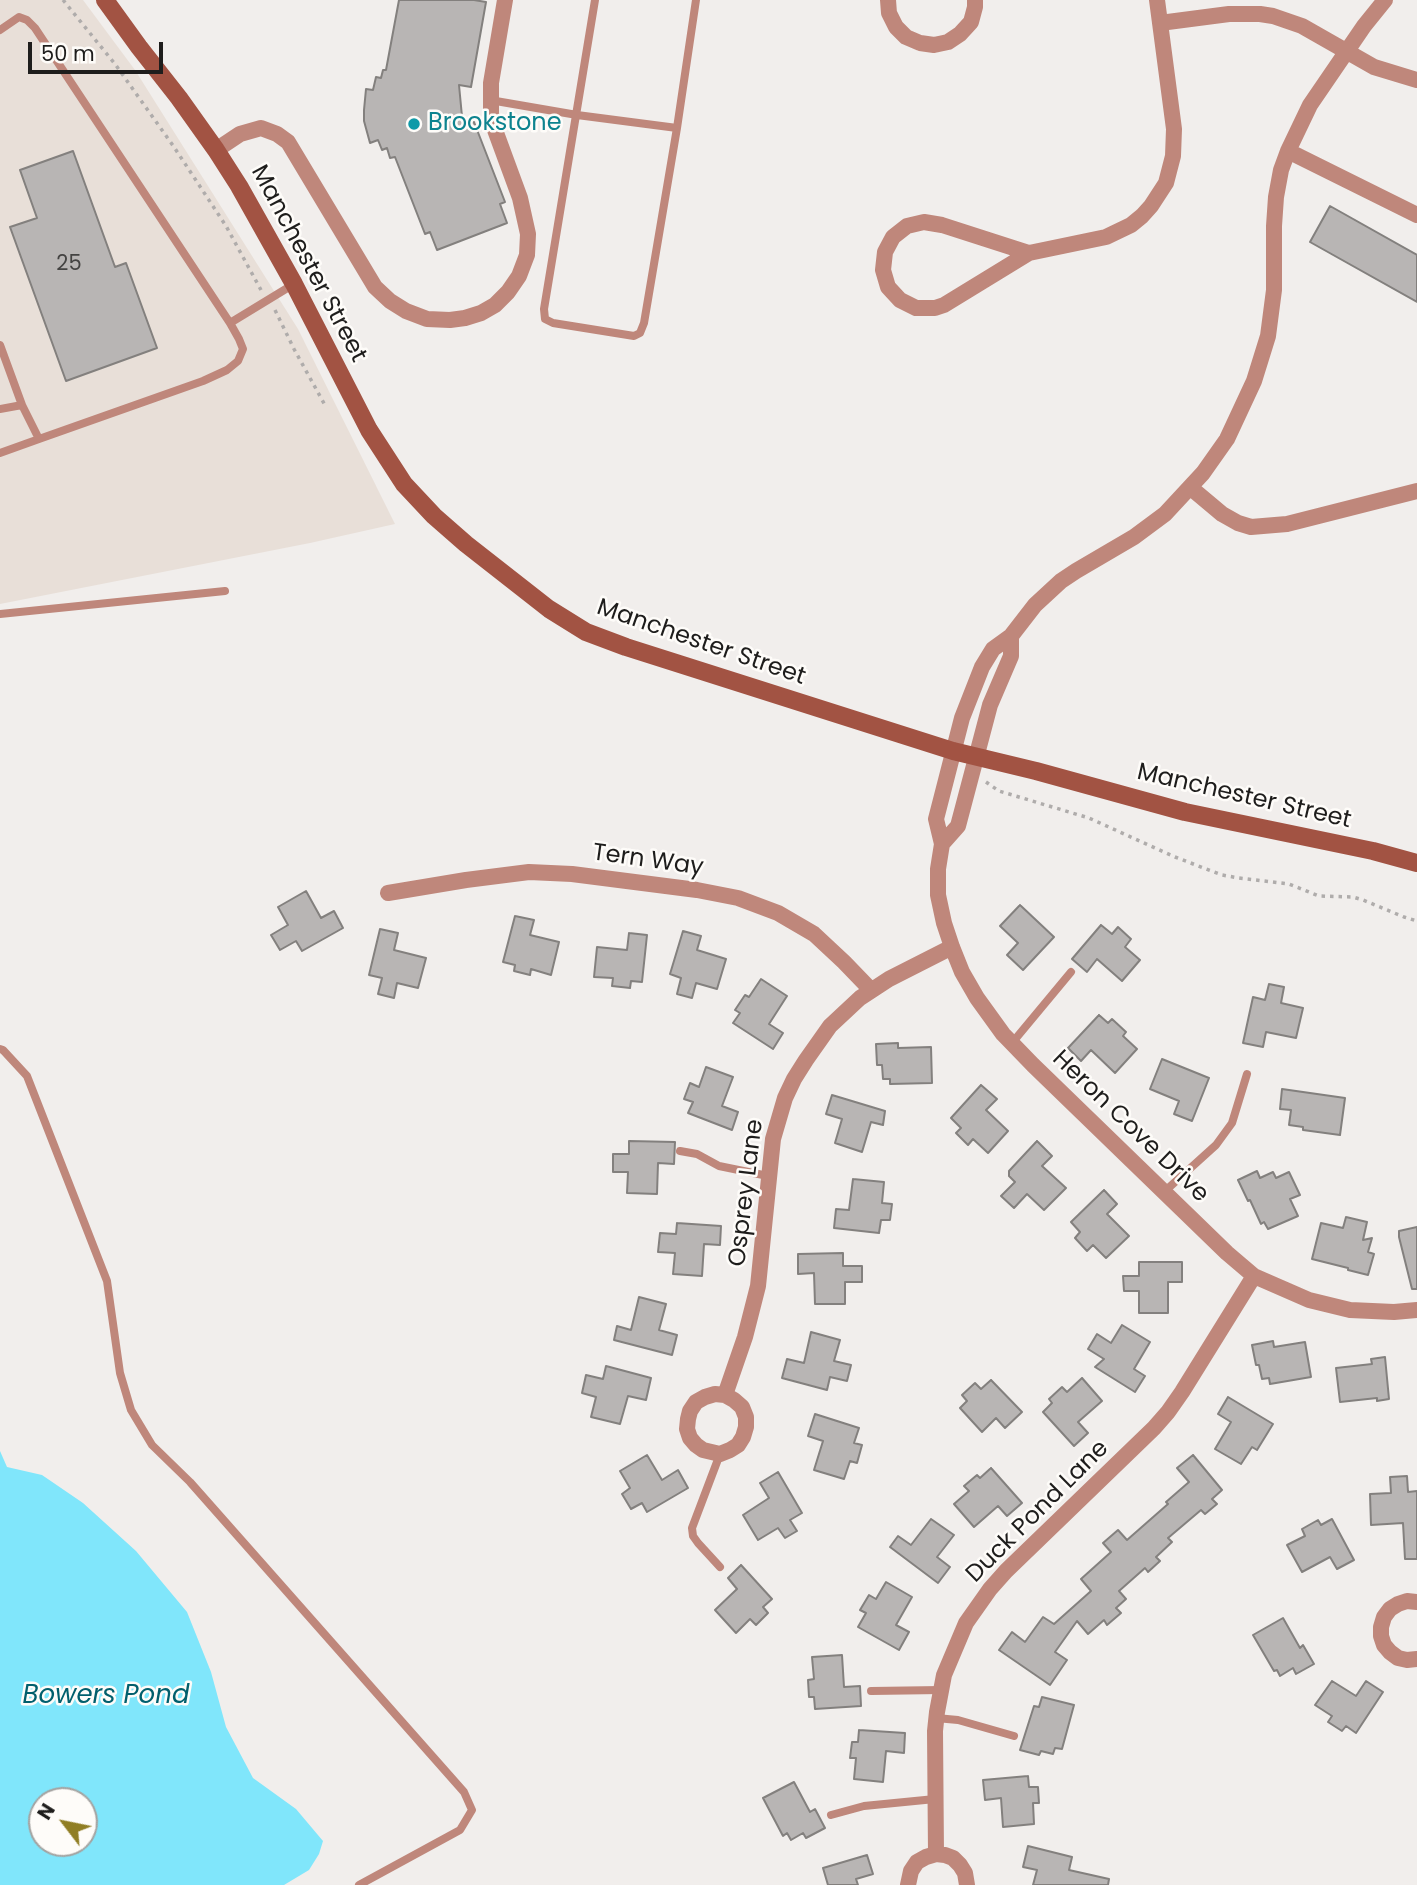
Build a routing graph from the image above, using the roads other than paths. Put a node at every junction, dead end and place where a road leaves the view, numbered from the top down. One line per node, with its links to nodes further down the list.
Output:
1 (105, 0): 16 (street, Manchester Street)
2 (505, 0): 13 (street)
3 (595, 0): 14 (lane)
4 (696, 0): 15 (lane)
5 (888, 0): 6 (street)
6 (975, 0)
7 (1157, 0): 9 (street)
8 (1385, 0): 11 (street, Heron Cove Drive)
9 (1160, 23): 11 (street); 19 (street)
10 (0, 30): 21 (lane)
11 (1347, 52): 12 (street); 17 (street, Heron Cove Drive)
12 (1417, 80)
13 (491, 100): 14 (lane); 16 (street)
14 (577, 115): 15 (lane); 15 (lane)
15 (677, 128)
16 (216, 150): 20 (street, Manchester Street)
17 (1288, 151): 18 (street); 27 (street, Heron Cove Drive)
18 (1417, 215)
19 (1029, 253): 19 (street)
20 (294, 284): 21 (lane); 32 (street, Manchester Street)
21 (230, 323): 25 (lane)
22 (0, 345): 23 (lane)
23 (22, 405): 24 (lane); 25 (lane)
24 (0, 409)
25 (39, 439): 26 (lane)
26 (0, 453)
27 (1191, 488): 28 (street); 31 (street, Heron Cove Drive)
28 (1417, 491)
29 (225, 591): 30 (lane)
30 (0, 614)
31 (1011, 636): 32 (street, Heron Cove Drive); 33 (street, Heron Cove Drive)
32 (953, 751): 33 (street, Manchester Street); 34 (street, Heron Cove Drive)
33 (977, 757): 34 (street, Heron Cove Drive); 35 (street, Manchester Street)
34 (942, 844): 37 (street, Heron Cove Drive)
35 (1417, 863)
36 (388, 893): 39 (street, Tern Way)
37 (952, 947): 39 (street, Osprey Lane); 40 (street, Heron Cove Drive)
38 (1072, 972): 40 (lane)
39 (871, 990): 44 (street, Osprey Lane)
40 (1012, 1043): 45 (street, Heron Cove Drive)
41 (0, 1049): 60 (lane)
42 (1247, 1074): 45 (lane)
43 (680, 1151): 44 (lane)
44 (768, 1177): 48 (street, Osprey Lane)
45 (1164, 1192): 46 (street, Heron Cove Drive)
46 (1254, 1276): 47 (street, Heron Cove Drive); 53 (street, Duck Pond Lane)
47 (1417, 1310)
48 (725, 1395): 49 (street); 49 (street)
49 (720, 1454): 50 (lane)
50 (720, 1567)
51 (1417, 1602): 52 (street)
52 (1417, 1659)
53 (941, 1690): 54 (lane); 55 (street, Duck Pond Lane)
54 (871, 1691)
55 (936, 1718): 56 (lane); 57 (street, Duck Pond Lane)
56 (1014, 1736)
57 (935, 1799): 58 (lane); 59 (street, Duck Pond Lane)
58 (831, 1815)
59 (936, 1854): 61 (street); 62 (street)
60 (359, 1885)
61 (908, 1885)
62 (967, 1885)

